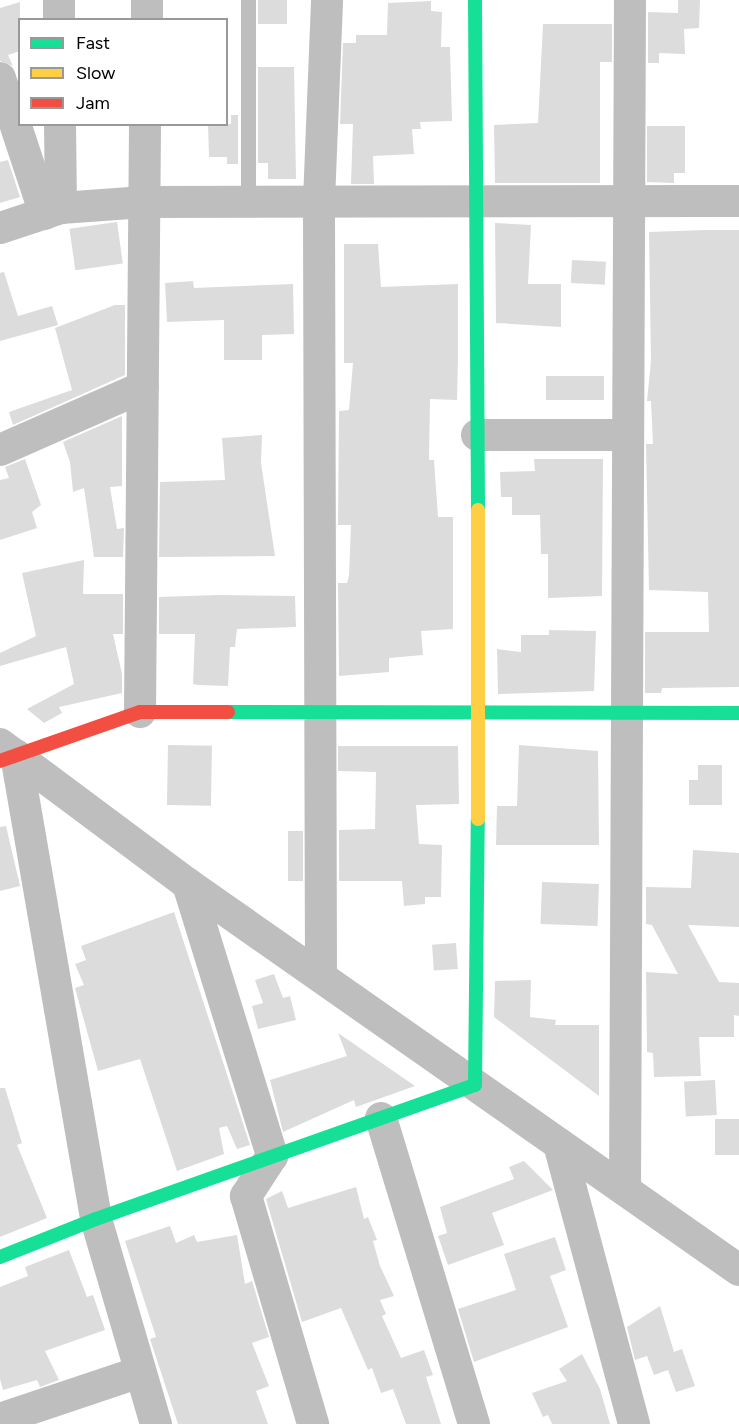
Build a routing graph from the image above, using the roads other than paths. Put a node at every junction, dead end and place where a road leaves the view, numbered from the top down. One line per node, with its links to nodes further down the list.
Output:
1 (58, 0): 7 (street)
2 (147, 0): 8 (street)
3 (248, 0): 14 (lane)
4 (327, 0): 15 (street)
5 (474, 0): 19 (street)
6 (630, 0): 16 (street)
7 (59, 18)
8 (147, 18)
9 (0, 78): 10 (street)
10 (18, 123)
11 (19, 126): 20 (street)
12 (60, 126): 20 (street)
13 (145, 126): 18 (street)
14 (248, 201): 15 (street); 18 (street)
15 (319, 201): 19 (street); 26 (street)
16 (629, 201): 17 (street); 19 (street); 24 (street)
17 (739, 201)
18 (144, 202): 20 (street); 22 (street)
19 (476, 202): 23 (street)
20 (53, 211): 21 (street)
21 (0, 228)
22 (143, 387): 25 (street); 27 (street)
23 (477, 435): 24 (street); 30 (street)
24 (628, 435): 29 (street)
25 (2, 440)
26 (318, 711): 27 (street); 30 (street); 33 (street)
27 (140, 712): 31 (street)
28 (739, 713): 29 (street)
29 (626, 714): 30 (street); 38 (street)
30 (479, 715): 34 (street)
31 (5, 754): 32 (street); 39 (street)
32 (188, 884): 33 (street); 37 (street)
33 (321, 976): 34 (street)
34 (475, 1085): 35 (street); 36 (street)
35 (381, 1118): 37 (street); 46 (street)
36 (559, 1144): 38 (street); 47 (street)
37 (272, 1156): 39 (street); 45 (street)
38 (626, 1190): 41 (street)
39 (96, 1219): 40 (street); 42 (street)
40 (0, 1257)
41 (739, 1270)
42 (140, 1372): 43 (street); 44 (street)
43 (0, 1419)
44 (156, 1424)
45 (313, 1424)
46 (474, 1424)
47 (634, 1424)

